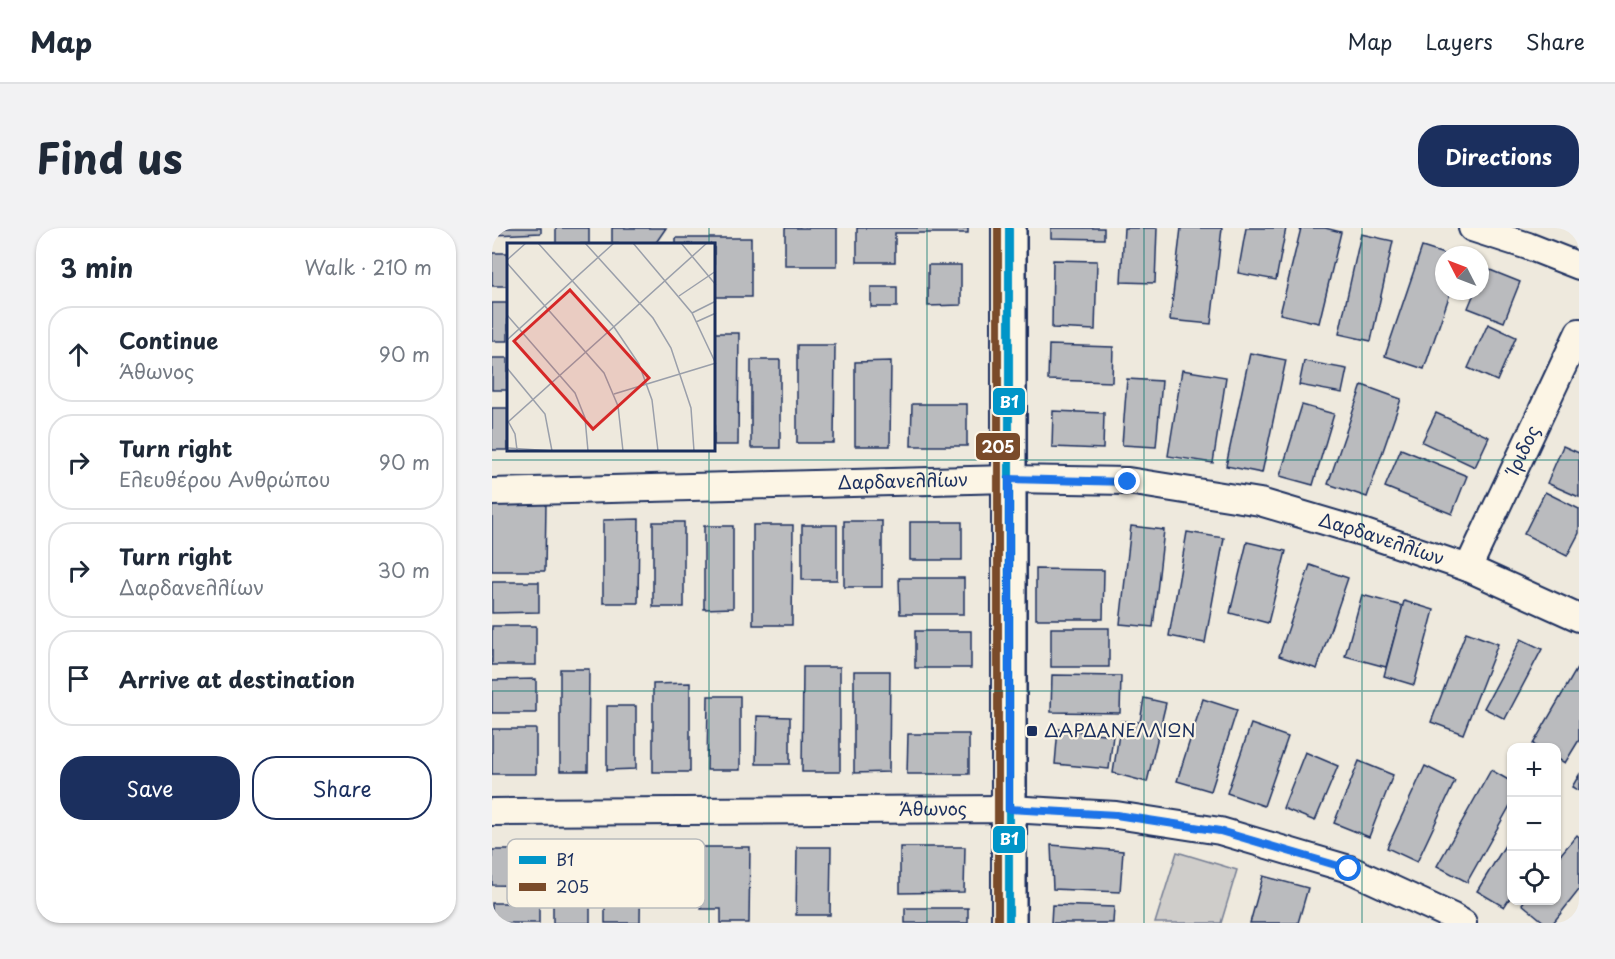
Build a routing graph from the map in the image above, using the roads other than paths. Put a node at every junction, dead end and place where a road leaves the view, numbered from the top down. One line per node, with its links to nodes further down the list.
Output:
1 (1009, 228): 5 (street)
2 (1472, 228): 3 (street)
3 (1579, 266)
4 (1579, 332): 7 (street, Ίριδος)
5 (1009, 479): 6 (street, Δαρδανελλίων); 7 (street, Δαρδανελλίων); 9 (street)
6 (492, 492)
7 (1468, 568): 8 (street, Δαρδανελλίων)
8 (1579, 618)
9 (1009, 809): 10 (street, Άθωνος); 11 (street); 12 (street, Άθωνος)
10 (492, 812)
11 (1009, 923)
12 (1462, 923)

